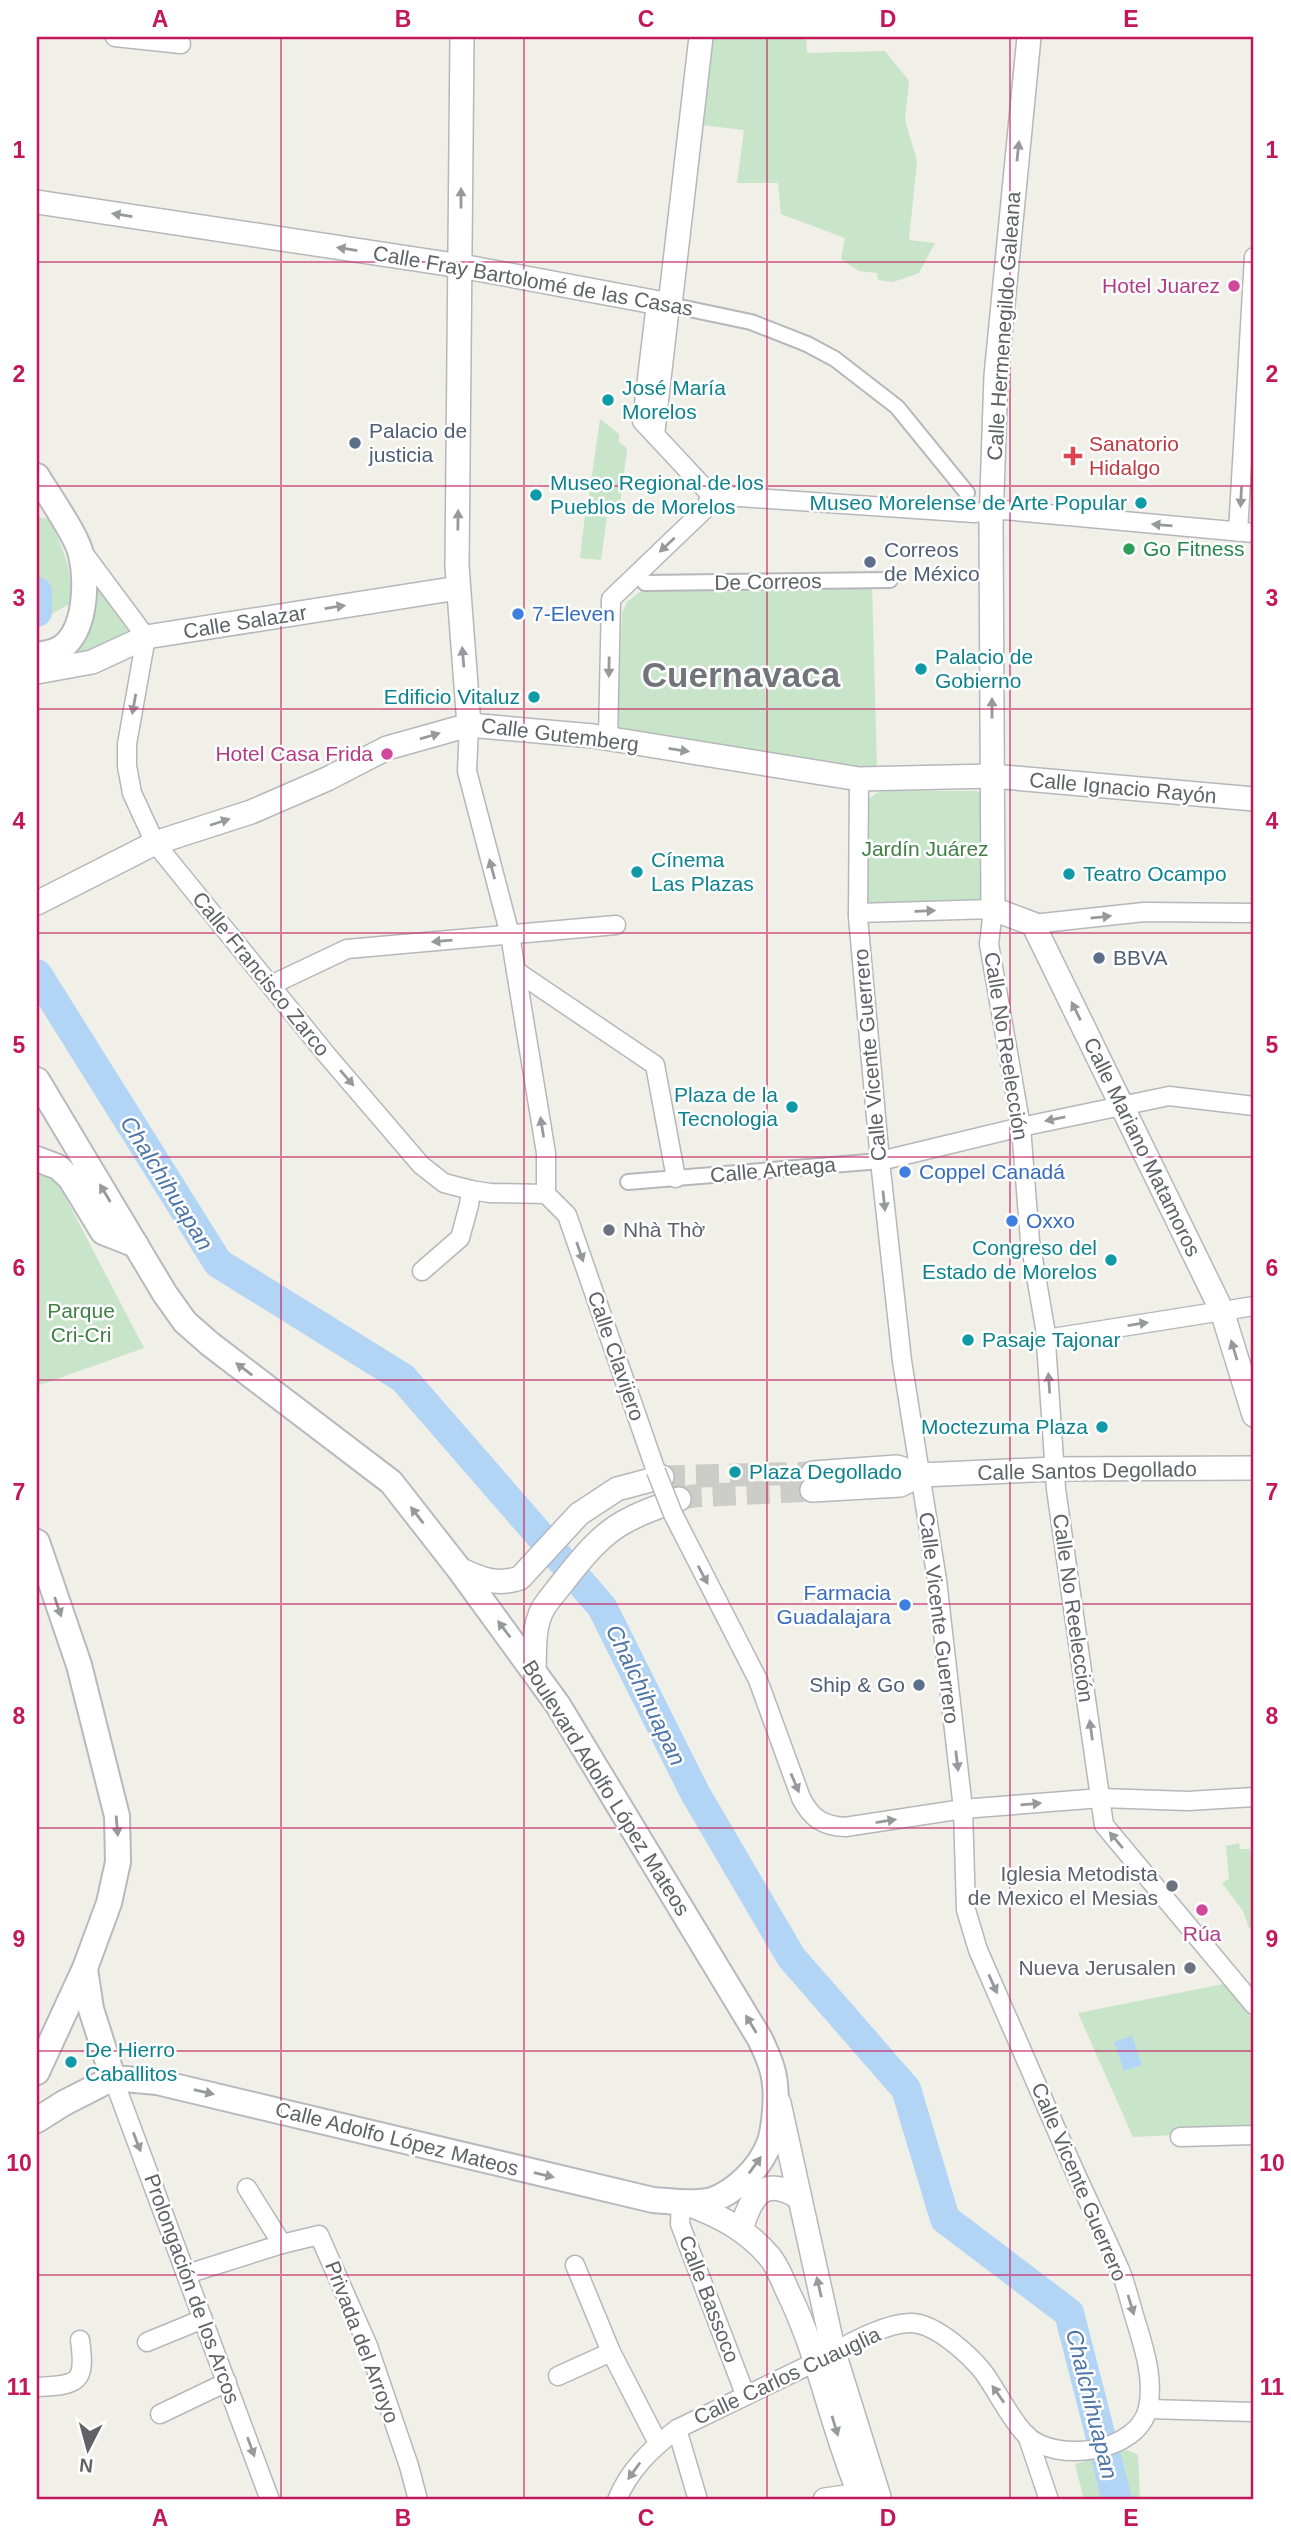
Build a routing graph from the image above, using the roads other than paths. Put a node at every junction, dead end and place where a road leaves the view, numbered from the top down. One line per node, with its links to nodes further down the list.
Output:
1 (115, 37): 6 (street)
2 (462, 37): 9 (street, one-way to 2)
3 (687, 37): 10 (street)
4 (702, 37): 10 (street)
5 (1029, 37): 15 (street, Calle Hermenegildo Galeana, one-way to 5)
6 (181, 44)
7 (37, 202): 9 (street, Calle Fray Bartolomé de las Casas, one-way to 7)
8 (1254, 257): 16 (street, one-way to 16)
9 (461, 266): 10 (street, Calle Fray Bartolomé de las Casas); 20 (street, one-way to 9)
10 (663, 304): 11 (street); 11 (street); 13 (street, Calle Fray Bartolomé de las Casas)
11 (655, 435): 14 (street)
12 (37, 476): 17 (main road)
13 (967, 493)
14 (711, 495): 15 (street); 24 (street, one-way to 24)
15 (991, 512): 16 (street, one-way to 15); 25 (street, Calle Hermenegildo Galeana, one-way to 15)
16 (1246, 533)
17 (79, 549): 21 (street); 22 (main road)
18 (890, 580): 19 (street, De Correos)
19 (645, 583)
20 (458, 588): 21 (street, Calle Salazar, one-way to 20); 23 (street, one-way to 20)
21 (146, 637): 22 (street, Calle Salazar); 28 (street, Calle Francisco Zarco, one-way to 28)
22 (46, 662)
23 (469, 725): 24 (street, Calle Gutemberg); 28 (street, Calle Gutemberg, one-way to 23); 35 (street, one-way to 23)
24 (608, 738): 26 (street, Calle Gutemberg, one-way to 26)
25 (992, 776): 26 (street, Calle Gutemberg); 27 (street, Calle Ignacio Rayón); 30 (street, Calle Hermenegildo Galeana)
26 (859, 779): 31 (street, Calle Vicente Guerrero)
27 (1254, 799)
28 (155, 843): 29 (street, Calle Gutemberg); 37 (street, Calle Francisco Zarco)
29 (40, 901)
30 (993, 909): 31 (street, one-way to 30); 33 (street); 42 (street, Calle No Reelección)
31 (858, 913): 43 (street, Calle Vicente Guerrero)
32 (1254, 913): 33 (street, one-way to 32)
33 (1033, 924): 39 (street, Calle Mariano Matamoros, one-way to 33)
34 (616, 925): 35 (street)
35 (510, 935): 36 (street); 37 (street, one-way to 37)
36 (516, 971): 45 (street); 48 (street, one-way to 36)
37 (271, 985): 47 (street, Calle Francisco Zarco, one-way to 47)
38 (38, 1085): 41 (main road, Boulevard Adolfo López Mateos)
39 (1122, 1105): 40 (street, Calle Arteaga); 42 (street, Calle Arteaga, one-way to 42); 52 (street, Calle Mariano Matamoros)
40 (1254, 1106)
41 (63, 1122): 44 (main road); 49 (main road, Boulevard Adolfo López Mateos, one-way to 41)
42 (1021, 1127): 43 (street, Calle Arteaga); 53 (street, Calle No Reelección)
43 (880, 1161): 45 (street, Calle Arteaga); 58 (street, Calle Vicente Guerrero, one-way to 58)
44 (47, 1163): 49 (main road)
45 (676, 1178): 46 (street, Calle Arteaga)
46 (628, 1182)
47 (471, 1190): 48 (street, Calle Francisco Zarco); 50 (street)
48 (546, 1194): 57 (street, Calle Clavijero, one-way to 57)
49 (136, 1245): 62 (main road, Boulevard Adolfo López Mateos, one-way to 49)
50 (422, 1271)
51 (1254, 1306): 52 (street)
52 (1222, 1311): 53 (street, one-way to 52); 54 (street, Calle Mariano Matamoros, one-way to 52)
53 (1046, 1339): 56 (street, Calle No Reelección, one-way to 53)
54 (1254, 1415)
55 (1254, 1468): 56 (street, Calle Santos Degollado)
56 (1054, 1469): 58 (street, Calle Santos Degollado); 65 (street, Calle No Reelección, one-way to 56)
57 (659, 1474): 60 (street, Calle Clavijero, bridge); 62 (street)
58 (921, 1475): 59 (street, Calle Santos Degollado); 66 (street, Calle Vicente Guerrero, one-way to 66)
59 (813, 1481)
60 (676, 1507): 63 (street); 66 (street, Calle Clavijero, one-way to 66)
61 (37, 1542): 67 (main road, one-way to 67)
62 (459, 1569): 63 (main road, Boulevard Adolfo López Mateos, one-way to 62)
63 (534, 1671): 71 (main road, Boulevard Adolfo López Mateos, one-way to 63)
64 (1254, 1797): 65 (street, Calle Clavijero)
65 (1101, 1798): 66 (street, Calle Clavijero, one-way to 65); 68 (street, Calle No Reelección, one-way to 65)
66 (963, 1809): 93 (street, Calle Vicente Guerrero, one-way to 93)
67 (85, 1968): 69 (main road); 70 (main road)
68 (1254, 2005)
69 (37, 2072)
70 (113, 2078): 72 (main road); 77 (main road, Calle Adolfo López Mateos, one-way to 77); 81 (street, Prolongación de los Arcos, one-way to 81)
71 (776, 2087): 76 (street, Boulevard Adolfo López Mateos); 77 (main road, Calle Adolfo López Mateos, one-way to 71)
72 (37, 2120)
73 (1254, 2135): 74 (street)
74 (1180, 2137)
75 (247, 2188): 79 (street)
76 (798, 2197): 78 (street); 86 (street, Boulevard Adolfo López Mateos, one-way to 76)
77 (681, 2202): 78 (street, Calle Adolfo López Mateos); 90 (street, Calle Bassoco)
78 (741, 2230): 86 (street, Calle Adolfo López Mateos)
79 (282, 2244): 81 (street, Privada del Arroyo); 99 (street, Privada del Arroyo)
80 (575, 2265): 85 (street)
81 (187, 2274): 82 (street, Prolongación de los Arcos)
82 (204, 2319): 84 (street); 88 (street, Prolongación de los Arcos)
83 (80, 2340): 89 (street)
84 (147, 2342)
85 (611, 2352): 87 (street); 96 (street)
86 (825, 2357): 90 (street, Calle Carlos Cuauglia); 95 (street, Calle Carlos Cuauglia, one-way to 86); 97 (street)
87 (558, 2376)
88 (227, 2382): 92 (street); 98 (street, Prolongación de los Arcos, one-way to 98)
89 (37, 2387)
90 (745, 2394): 94 (street, Calle Carlos Cuauglia)
91 (1254, 2412): 93 (street)
92 (160, 2414)
93 (1144, 2416): 95 (street, Calle Carlos Cuauglia)
94 (677, 2429): 96 (street, Calle Carlos Cuauglia); 101 (street)
95 (1027, 2435): 103 (street)
96 (658, 2443): 100 (street, Calle Carlos Cuauglia, one-way to 100)
97 (871, 2498): 102 (street)
98 (270, 2500)
99 (418, 2500)
100 (617, 2500)
101 (698, 2500)
102 (825, 2500)
103 (1049, 2500)

